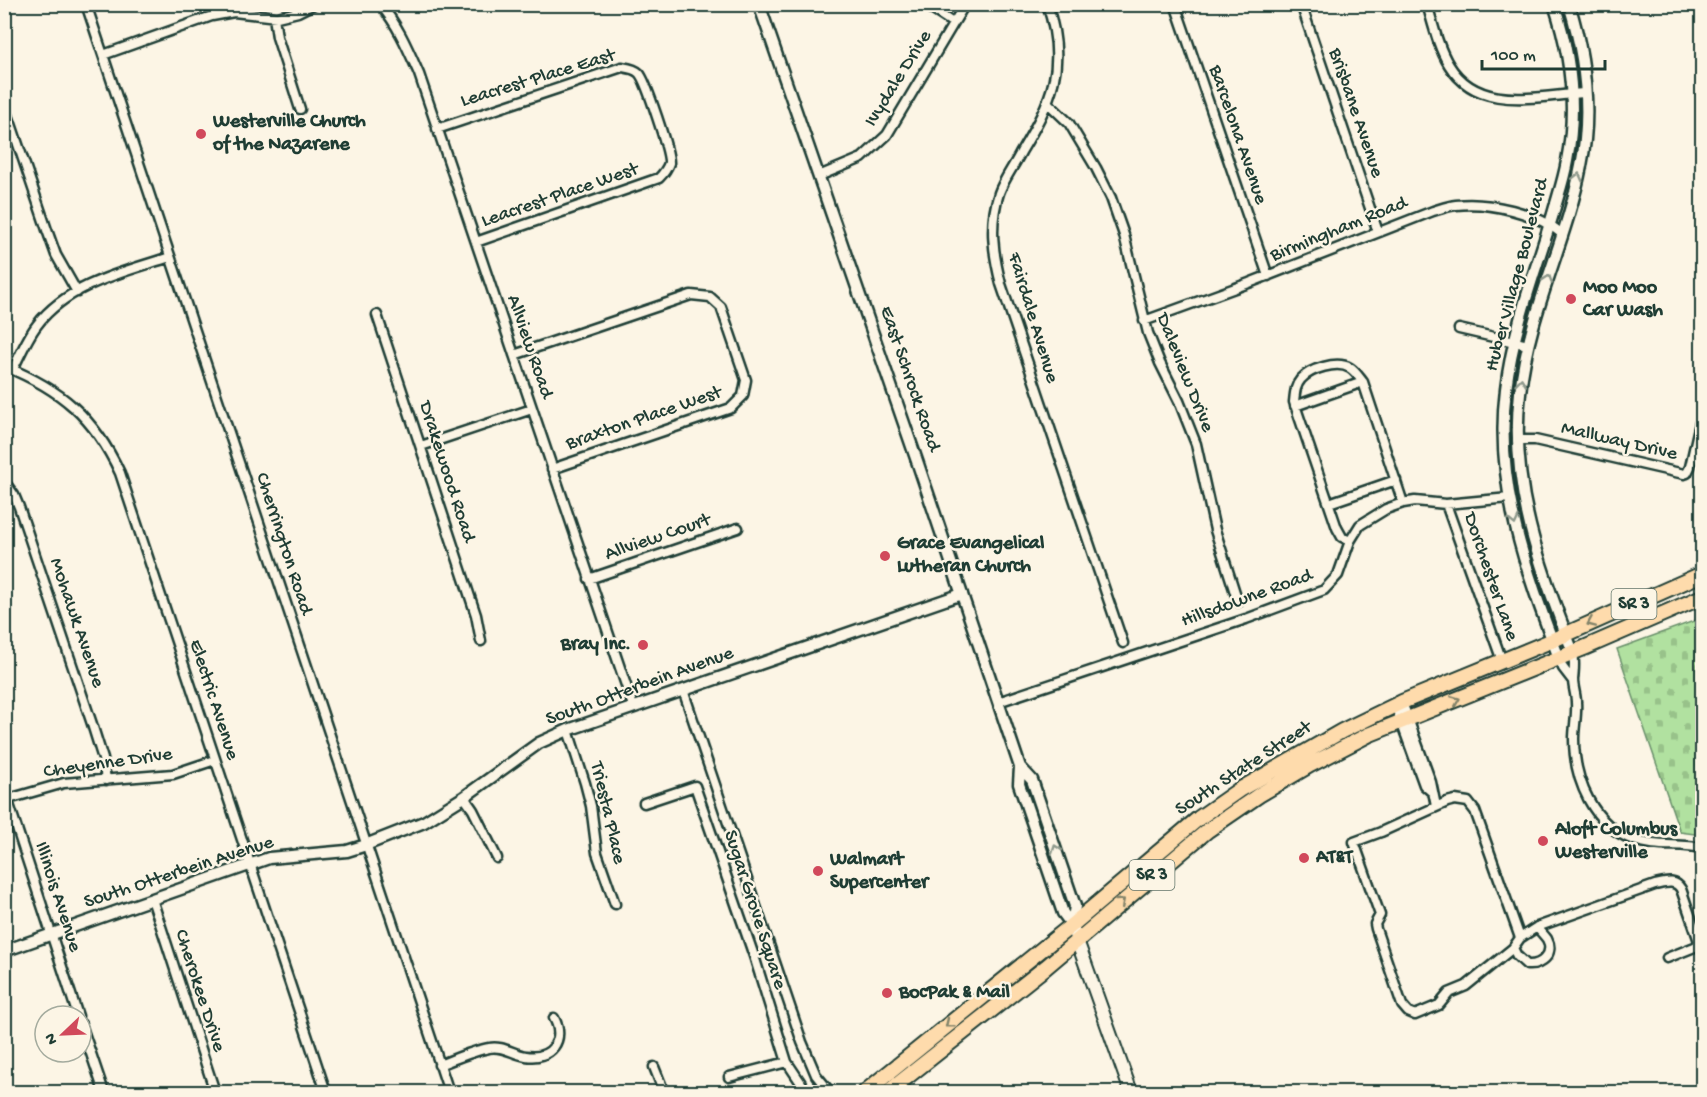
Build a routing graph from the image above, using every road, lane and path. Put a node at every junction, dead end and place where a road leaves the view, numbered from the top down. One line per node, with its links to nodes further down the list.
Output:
1 (87, 4): 15 (street, Cherrington Road)
2 (314, 4): 13 (street)
3 (380, 4): 22 (street, Allview Road)
4 (759, 4): 23 (street, East Schrock Road)
5 (924, 4): 14 (street)
6 (965, 4): 14 (street, Ivydale Drive)
7 (1047, 4): 19 (street, Fairdale Avenue)
8 (1175, 4): 30 (street, Barcelona Avenue)
9 (1300, 4): 26 (street, Brisbane Avenue)
10 (1427, 4): 17 (street)
11 (1554, 4): 17 (street, Huber Village Boulevard)
12 (1569, 4): 16 (street, Huber Village Boulevard)
13 (274, 17): 15 (street); 20 (street)
14 (953, 22): 23 (street, Ivydale Drive)
15 (104, 54): 29 (street, Cherrington Road)
16 (1586, 93): 17 (street); 24 (street, Huber Village Boulevard, one-way to 16)
17 (1572, 94): 25 (street, Huber Village Boulevard)
18 (4, 103): 31 (street)
19 (1048, 103): 33 (street, Daleview Drive); 61 (street, Fairdale Avenue)
20 (300, 109)
21 (656, 116): 22 (street, Leacrest Place East); 28 (street, Leacrest Place West)
22 (437, 129): 28 (street, Allview Road)
23 (819, 176): 56 (street, East Schrock Road)
24 (1566, 222): 25 (street, Birmingham Road); 27 (street, Huber Village Boulevard)
25 (1550, 223): 26 (street, Birmingham Road); 27 (street, Birmingham Road); 35 (street, Huber Village Boulevard)
26 (1378, 232): 30 (street, Birmingham Road)
27 (1562, 234): 36 (street, Huber Village Boulevard, one-way to 27)
28 (476, 242): 37 (street, Allview Road)
29 (170, 257): 31 (street); 83 (street, Cherrington Road)
30 (1268, 276): 33 (street, Birmingham Road)
31 (77, 292): 38 (street)
32 (377, 315): 44 (street, Drakewood Road)
33 (1144, 321): 58 (street, Daleview Drive)
34 (1459, 329): 35 (street)
35 (1514, 342): 36 (street); 48 (street, Huber Village Boulevard)
36 (1528, 345): 43 (street, Huber Village Boulevard, one-way to 36)
37 (514, 355): 41 (street, Allview Road); 45 (street, Braxton Place West)
38 (9, 368): 74 (street, Electric Avenue)
39 (1363, 382): 40 (street); 40 (street); 46 (street)
40 (1296, 406): 50 (street)
41 (532, 409): 44 (street); 45 (street, Allview Road)
42 (1702, 414): 43 (street, Mallway Drive)
43 (1517, 440): 59 (street, Huber Village Boulevard)
44 (421, 446): 60 (street, Drakewood Road)
45 (552, 469): 55 (street, Allview Road)
46 (1396, 480): 49 (street); 50 (street)
47 (4, 481): 75 (street, Mohawk Avenue)
48 (1509, 498): 51 (street, Hillsdowne Road); 59 (street, Huber Village Boulevard, one-way to 59)
49 (1403, 502): 51 (street, Hillsdowne Road); 53 (street, Hillsdowne Road)
50 (1329, 503): 53 (street)
51 (1446, 504): 64 (street, Dorchester Lane)
52 (738, 528): 55 (street, Allview Court)
53 (1350, 542): 67 (street, Hillsdowne Road)
54 (1702, 574): 59 (main road, South State Street / SR 3, one-way to 59)
55 (589, 579): 68 (street, Allview Road)
56 (962, 594): 66 (street, South Otterbein Avenue); 67 (street, East Schrock Road)
57 (1702, 597): 62 (main road, South State Street / SR 3)
58 (1238, 602)
59 (1559, 638): 62 (street, Huber Village Boulevard); 63 (street, Huber Village Boulevard); 64 (main road, South State Street / SR 3)
60 (481, 641)
61 (1123, 643)
62 (1573, 652): 63 (main road, South State Street / SR 3); 65 (street)
63 (1559, 658): 65 (street); 69 (main road, South State Street / SR 3, one-way to 63)
64 (1502, 661): 69 (main road, South State Street / SR 3)
65 (1573, 681): 84 (street)
66 (683, 690): 68 (street, South Otterbein Avenue); 113 (street)
67 (998, 702): 90 (street, East Schrock Road)
68 (633, 706): 71 (street, South Otterbein Avenue)
69 (1403, 712): 70 (main road, South State Street / SR 3); 73 (main road, South State Street / SR 3); 81 (street)
70 (1363, 721): 72 (main road, South State Street / SR 3); 73 (main road)
71 (568, 730): 77 (street, South Otterbein Avenue); 89 (street, Triesta Place)
72 (1336, 734): 79 (main road, South State Street / SR 3); 82 (main road)
73 (1328, 755): 82 (main road, South State Street / SR 3)
74 (215, 760): 75 (street, Cheyenne Drive); 86 (street, Electric Avenue)
75 (106, 780): 78 (street, Cheyenne Drive)
76 (4, 789): 78 (street, Illinois Avenue)
77 (464, 797): 83 (street, South Otterbein Avenue); 85 (street)
78 (6, 800): 92 (street, Illinois Avenue)
79 (1223, 801): 87 (main road); 90 (main road, South State Street / SR 3)
80 (644, 803): 103 (street, Sugar Grove Square)
81 (1436, 806): 93 (street); 95 (street)
82 (1230, 814): 87 (main road, South State Street / SR 3)
83 (366, 845): 86 (street, South Otterbein Avenue); 104 (street, Cherrington Road)
84 (1702, 848)
85 (497, 858)
86 (251, 864): 88 (street, South Otterbein Avenue); 109 (street, Electric Avenue)
87 (1163, 867): 94 (main road, South State Street / SR 3, one-way to 87)
88 (152, 899): 92 (street, South Otterbein Avenue); 108 (street, Cherokee Drive)
89 (615, 904)
90 (1072, 925): 94 (main road, East Schrock Road); 99 (main road); 101 (main road, South State Street / SR 3, one-way to 101)
91 (1537, 927): 93 (street); 95 (street); 97 (street)
92 (51, 935): 96 (street, South Otterbein Avenue); 98 (street, Illinois Avenue)
93 (1520, 938): 95 (street)
94 (1077, 940): 99 (main road, South State Street / SR 3); 117 (main road, East Schrock Road)
95 (1513, 948)
96 (4, 951)
97 (1667, 958)
98 (74, 1004)
99 (986, 1014): 116 (main road, South State Street / SR 3)
100 (554, 1018): 104 (street)
101 (921, 1046): 114 (main road, South State Street / SR 3); 115 (main road)
102 (93, 1059): 107 (street)
103 (787, 1062): 106 (street); 112 (street, Sugar Grove Square)
104 (439, 1065): 110 (street, Cherrington Road)
105 (654, 1067): 111 (street)
106 (729, 1077)
107 (104, 1092)
108 (215, 1092)
109 (326, 1092)
110 (449, 1092)
111 (664, 1092)
112 (807, 1092)
113 (830, 1092)
114 (865, 1092)
115 (876, 1092)
116 (888, 1092)
117 (1131, 1092)

